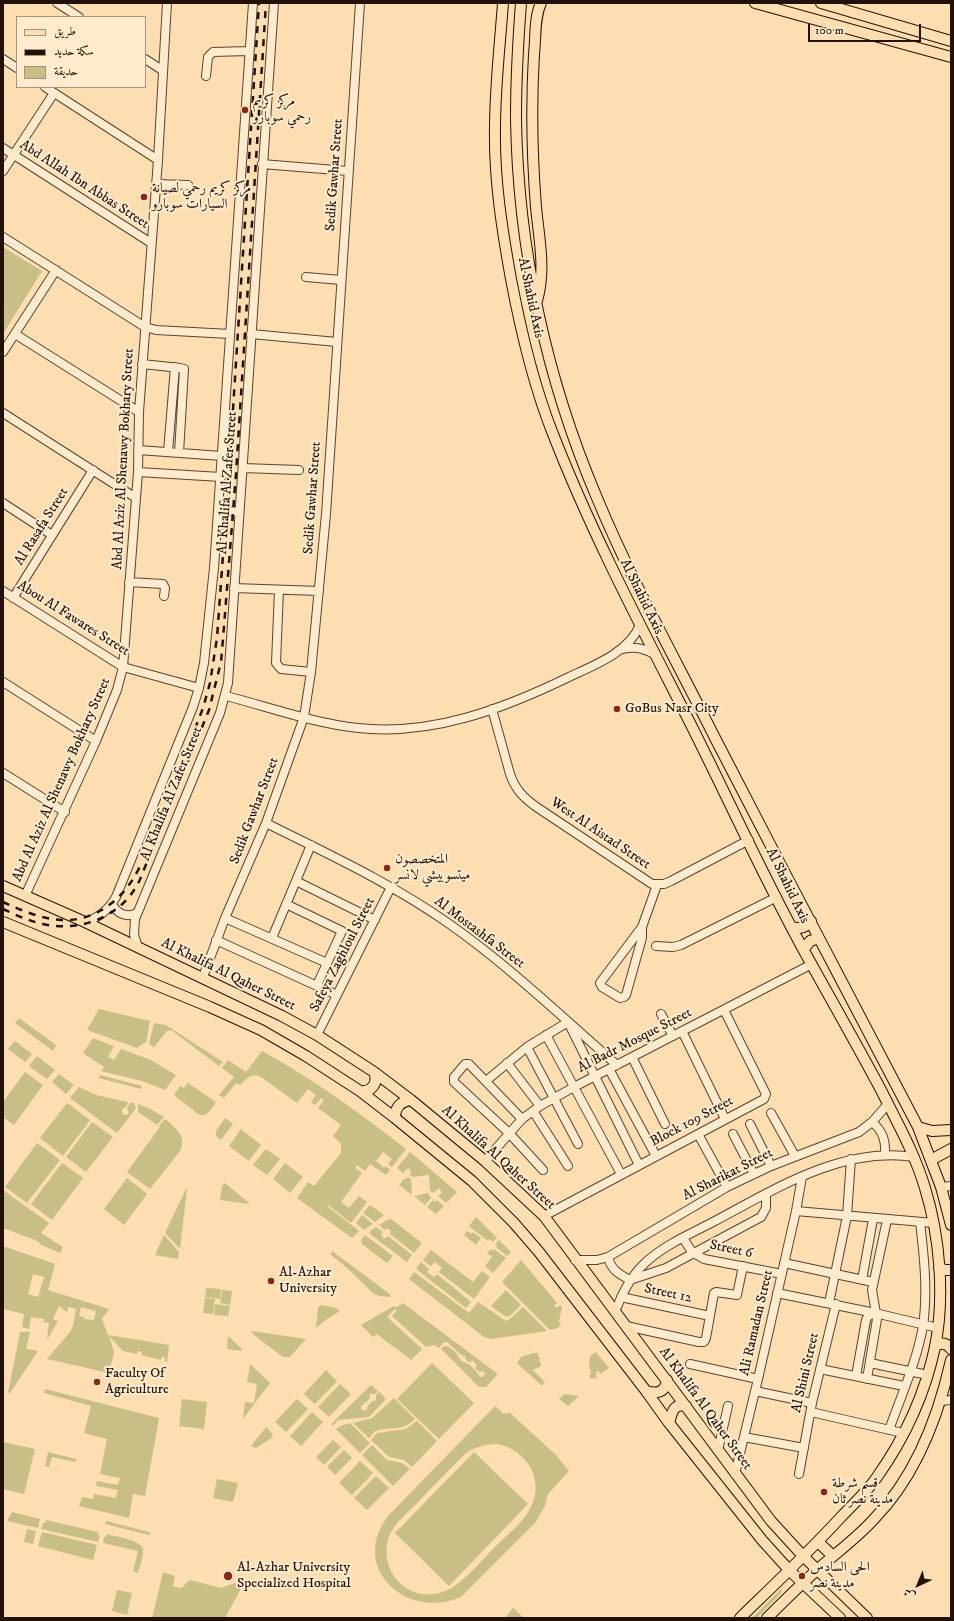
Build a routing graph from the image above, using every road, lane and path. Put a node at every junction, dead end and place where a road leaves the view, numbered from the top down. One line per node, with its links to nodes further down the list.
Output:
1 (57, 3): 11 (street)
2 (167, 3): 18 (street, Abd Al Aziz Al Shenawy Bokhary Street)
3 (253, 3): 13 (street, Al Khalifa Al Zafer Street)
4 (274, 3): 25 (street, Al Khalifa Al Zafer Street)
5 (360, 3): 27 (street, Sedik Gawhar Street)
6 (503, 3): 67 (main road, Al Shahid Axis)
7 (521, 3): 35 (main road, Al Shahid Axis)
8 (541, 3): 35 (main road)
9 (755, 3): 14 (main road)
10 (820, 3): 12 (main road)
11 (77, 16)
12 (951, 41)
13 (249, 51): 19 (street); 38 (street, Al Khalifa Al Zafer Street)
14 (951, 57)
15 (3, 59): 17 (street)
16 (146, 60): 18 (street)
17 (16, 67)
18 (162, 70): 24 (street, Abd Al Aziz Al Shenawy Bokhary Street)
19 (206, 76)
20 (46, 88): 21 (street)
21 (54, 93): 23 (street); 24 (street)
22 (3, 148): 23 (street, Abd Allah Ibn Abbas Street)
23 (14, 155): 26 (street); 31 (street, Abd Allah Ibn Abbas Street)
24 (158, 160): 28 (street, Abd Al Aziz Al Shenawy Bokhary Street)
25 (262, 164): 27 (street); 39 (street, Al Khalifa Al Zafer Street)
26 (3, 171)
27 (348, 171): 34 (street, Sedik Gawhar Street)
28 (156, 184): 29 (street); 31 (street, Abd Al Aziz Al Shenawy Bokhary Street)
29 (188, 185)
30 (3, 236): 32 (street)
31 (151, 243): 36 (street, Abd Al Aziz Al Shenawy Bokhary Street)
32 (56, 270): 36 (street); 37 (street)
33 (306, 278): 34 (street)
34 (341, 280): 40 (street, Sedik Gawhar Street)
35 (536, 305): 94 (main road, Al Shahid Axis)
36 (145, 327): 38 (street); 42 (street, Abd Al Aziz Al Shenawy Bokhary Street)
37 (15, 334): 41 (street); 44 (street)
38 (230, 334): 49 (street, Al Khalifa Al Zafer Street)
39 (251, 334): 40 (street); 50 (street, Al Khalifa Al Zafer Street)
40 (336, 342): 64 (street, Sedik Gawhar Street)
41 (3, 352)
42 (142, 364): 43 (street); 44 (street, Abd Al Aziz Al Shenawy Bokhary Street)
43 (175, 367): 47 (street); 48 (street)
44 (139, 412): 46 (street, Abd Al Aziz Al Shenawy Bokhary Street)
45 (3, 413): 51 (street)
46 (138, 450): 47 (street); 53 (street, Abd Al Aziz Al Shenawy Bokhary Street)
47 (168, 452): 48 (street)
48 (179, 453): 49 (street)
49 (222, 456): 54 (street, Al Khalifa Al Zafer Street)
50 (242, 468): 52 (street); 58 (street, Al Khalifa Al Zafer Street)
51 (93, 470): 55 (street); 59 (street, Al Rasafa Street)
52 (300, 470)
53 (138, 472): 54 (street); 55 (street, Abd Al Aziz Al Shenawy Bokhary Street)
54 (221, 477): 57 (street, Al Khalifa Al Zafer Street)
55 (136, 498): 60 (street, Abd Al Aziz Al Shenawy Bokhary Street)
56 (3, 503): 59 (street)
57 (219, 510): 58 (street); 73 (street, Al Khalifa Al Zafer Street)
58 (239, 512): 61 (street, Al Khalifa Al Zafer Street)
59 (52, 535): 66 (street, Al Rasafa Street)
60 (129, 582): 65 (street); 70 (street, Abd Al Aziz Al Shenawy Bokhary Street)
61 (234, 588): 62 (street); 74 (street, Al Khalifa Al Zafer Street)
62 (279, 590): 64 (street); 71 (street)
63 (3, 591): 66 (street, Abou Al Fawares Street)
64 (319, 591): 71 (street, Sedik Gawhar Street)
65 (164, 596)
66 (13, 598): 70 (street, Abou Al Fawares Street)
67 (640, 625): 68 (street); 69 (main road, Al Shahid Axis)
68 (622, 649): 69 (street); 75 (street)
69 (654, 654): 81 (main road, Al Shahid Axis)
70 (123, 667): 73 (street, Abou Al Fawares Street); 77 (street, Abd Al Aziz Al Shenawy Bokhary Street)
71 (311, 672): 76 (street, Sedik Gawhar Street)
72 (3, 682): 77 (street)
73 (199, 688): 89 (street, Al Khalifa Al Zafer Street)
74 (226, 696): 76 (street); 91 (street, Al Khalifa Al Zafer Street)
75 (492, 710): 76 (street); 84 (street, West Al Aistad Street)
76 (304, 717): 80 (street, Sedik Gawhar Street)
77 (96, 741): 79 (street, Abd Al Aziz Al Shenawy Bokhary Street)
78 (3, 773): 79 (street)
79 (65, 812): 87 (street, Abd Al Aziz Al Shenawy Bokhary Street)
80 (266, 823): 82 (street, Al Mostashfa Street); 92 (street, Sedik Gawhar Street)
81 (749, 840): 84 (street, West Al Aistad Street); 88 (main road, Al Shahid Axis)
82 (311, 845): 83 (street); 86 (street, Al Mostashfa Street)
83 (296, 880): 90 (street); 93 (street)
84 (657, 885): 97 (street)
85 (3, 886): 87 (main road, Al Khalifa Al Qaher Street)
86 (391, 887): 93 (street, Safeya Zaghloul Street); 112 (street, Al Mostashfa Street)
87 (25, 896): 96 (main road, Al Khalifa Al Qaher Street)
88 (777, 897): 98 (main road, Al Shahid Axis); 102 (street)
89 (112, 904): 91 (street); 96 (street, Al Khalifa Al Zafer Street)
90 (286, 904): 99 (street); 105 (street)
91 (137, 913): 103 (street, Al Khalifa Al Zafer Street)
92 (225, 918): 99 (street); 101 (street, Sedik Gawhar Street)
93 (375, 920): 109 (street, Safeya Zaghloul Street)
94 (811, 921): 98 (main road); 100 (main road, Al Shahid Axis)
95 (3, 922): 125 (main road)
96 (85, 922): 103 (main road, Al Khalifa Al Qaher Street)
97 (642, 927): 97 (street)
98 (792, 927): 104 (main road, Al Shahid Axis)
99 (272, 938): 105 (street)
100 (819, 938): 104 (main road); 137 (main road, Al Shahid Axis)
101 (216, 940): 107 (street, Sedik Gawhar Street); 108 (street)
102 (656, 946)
103 (138, 947): 107 (main road, Al Khalifa Al Qaher Street)
104 (804, 949): 106 (main road, Al Shahid Axis)
105 (327, 963): 108 (street)
106 (812, 964): 110 (street, Al Badr Mosque Street); 128 (main road, Al Shahid Axis)
107 (203, 977): 114 (main road, Al Khalifa Al Qaher Street)
108 (317, 985): 109 (street)
109 (338, 995): 114 (street, Safeya Zaghloul Street)
110 (724, 1010): 113 (street, Al Badr Mosque Street); 133 (street, Block 109 Street)
111 (661, 1014): 116 (street)
112 (568, 1022): 115 (street); 120 (street, Al Mostashfa Street); 122 (street)
113 (682, 1031): 116 (street, Al Badr Mosque Street); 133 (street)
114 (317, 1035): 121 (main road, Al Khalifa Al Qaher Street)
115 (546, 1035): 117 (street); 124 (street)
116 (673, 1036): 118 (street, Al Badr Mosque Street)
117 (527, 1047): 119 (street); 126 (street)
118 (632, 1057): 120 (street, Al Badr Mosque Street); 135 (street)
119 (507, 1063): 123 (street); 129 (street)
120 (613, 1067): 122 (street, Al Badr Mosque Street); 145 (street)
121 (374, 1072): 125 (main road); 127 (main road, Al Khalifa Al Qaher Street)
122 (594, 1076): 124 (street, Al Badr Mosque Street); 151 (street)
123 (486, 1081): 132 (street); 139 (street)
124 (574, 1087): 126 (street, Al Badr Mosque Street); 155 (street)
125 (360, 1091): 131 (main road)
126 (555, 1098): 129 (street, Al Badr Mosque Street); 142 (street)
127 (411, 1100): 131 (main road); 150 (main road, Al Khalifa Al Qaher Street)
128 (888, 1104): 134 (street, Al Sharikat Street); 147 (main road, Al Shahid Axis)
129 (537, 1109): 132 (street, Al Badr Mosque Street); 152 (street)
130 (771, 1113): 146 (street)
131 (395, 1118): 204 (main road)
132 (522, 1119): 139 (street, Al Badr Mosque Street)
133 (725, 1119): 140 (street, Block 109 Street)
134 (872, 1122): 144 (street); 146 (street, Al Sharikat Street)
135 (665, 1124)
136 (750, 1124): 153 (street)
137 (918, 1127): 138 (main road); 149 (main road, Al Shahid Axis)
138 (951, 1130)
139 (509, 1133): 150 (street, Al Badr Mosque Street); 154 (street)
140 (698, 1134): 145 (street, Block 109 Street); 158 (street)
141 (733, 1134): 156 (street)
142 (578, 1144)
143 (951, 1149): 149 (main road)
144 (885, 1155): 147 (street); 148 (street)
145 (656, 1156): 151 (street, Block 109 Street)
146 (795, 1156): 153 (street, Al Sharikat Street)
147 (914, 1157): 167 (main road, Al Shahid Axis)
148 (851, 1159): 157 (street); 163 (street, Al Shini Street)
149 (931, 1160): 159 (main road, Al Shahid Axis)
150 (485, 1161): 162 (main road, Al Khalifa Al Qaher Street)
151 (639, 1165): 155 (street, Block 109 Street)
152 (568, 1166)
153 (771, 1166): 156 (street, Al Sharikat Street)
154 (543, 1170)
155 (621, 1174): 162 (street, Block 109 Street)
156 (754, 1174): 158 (street, Al Sharikat Street)
157 (802, 1177): 160 (street); 161 (street, Ali Ramadan Street)
158 (727, 1187): 171 (street, Al Sharikat Street)
159 (946, 1187): 168 (main road, Al Shahid Axis)
160 (766, 1194): 169 (street); 170 (street)
161 (796, 1211): 163 (street); 173 (street, Ali Ramadan Street)
162 (544, 1216): 172 (main road, Al Khalifa Al Qaher Street)
163 (847, 1216): 164 (street); 178 (street, Al Shini Street)
164 (873, 1219): 165 (street); 180 (street)
165 (887, 1220): 166 (street); 181 (street)
166 (920, 1222): 167 (street); 188 (street)
167 (934, 1223): 175 (main road, Al Shahid Axis)
168 (951, 1225)
169 (683, 1238): 170 (street, Street 6); 179 (street)
170 (695, 1254): 174 (street, Street 6); 179 (street)
171 (608, 1257): 172 (street, Al Sharikat Street); 179 (street)
172 (575, 1260): 185 (main road, Al Khalifa Al Qaher Street)
173 (784, 1263): 177 (street, Ali Ramadan Street); 178 (street)
174 (743, 1266): 177 (street, Street 6); 187 (street)
175 (939, 1268): 176 (main road); 190 (main road, Al Shahid Axis)
176 (951, 1270)
177 (782, 1274): 182 (street, Ali Ramadan Street)
178 (835, 1274): 180 (street); 184 (street, Al Shini Street)
179 (630, 1280): 183 (street)
180 (862, 1280): 181 (street)
181 (873, 1282): 186 (street)
182 (777, 1293): 184 (street); 200 (street, Ali Ramadan Street)
183 (621, 1297): 185 (street); 187 (street, Street 12)
184 (832, 1304): 186 (street); 196 (street, Al Shini Street)
185 (615, 1312): 189 (main road, Al Khalifa Al Qaher Street)
186 (875, 1313): 188 (street); 194 (street); 198 (street)
187 (710, 1316): 189 (street)
188 (923, 1325): 190 (street); 197 (street)
189 (626, 1326): 202 (main road, Al Khalifa Al Qaher Street)
190 (938, 1328): 191 (main road, Al Shahid Axis)
191 (935, 1346): 192 (main road); 199 (main road, Al Shahid Axis)
192 (951, 1349)
193 (951, 1360): 207 (main road)
194 (870, 1363): 197 (street); 201 (street)
195 (690, 1364): 200 (street)
196 (820, 1369): 198 (street); 208 (street, Al Shini Street)
197 (910, 1371): 199 (street); 203 (street)
198 (856, 1376): 201 (street)
199 (928, 1376): 214 (main road, Al Shahid Axis)
200 (758, 1379): 205 (street, Ali Ramadan Street)
201 (867, 1379): 203 (street)
202 (667, 1380): 204 (main road); 209 (main road, Al Khalifa Al Qaher Street)
203 (904, 1386): 213 (street)
204 (646, 1391): 212 (main road)
205 (755, 1391): 208 (street); 215 (street, Ali Ramadan Street)
206 (951, 1400): 207 (street)
207 (940, 1401): 222 (main road)
208 (812, 1403): 211 (street, Al Shini Street)
209 (686, 1406): 212 (main road); 217 (main road, Al Khalifa Al Qaher Street)
210 (728, 1406): 217 (street)
211 (811, 1412): 213 (street); 216 (street, Al Shini Street)
212 (669, 1423): 223 (main road)
213 (889, 1430): 214 (street)
214 (903, 1433): 220 (main road, Al Shahid Axis)
215 (744, 1437): 216 (street); 218 (street, Ali Ramadan Street)
216 (804, 1448): 219 (street, Al Shini Street)
217 (718, 1450): 218 (main road, Al Khalifa Al Qaher Street)
218 (735, 1474): 221 (main road, Al Khalifa Al Qaher Street)
219 (800, 1474)
220 (818, 1542): 221 (main road, Al Shahid Axis); 222 (main road)
221 (803, 1556): 223 (main road, Al Shahid Axis); 224 (main road, Al Khalifa Al Qaher Street)
222 (833, 1556): 224 (main road)
223 (789, 1570): 225 (main road); 226 (main road, Al Shahid Axis)
224 (817, 1570): 225 (main road); 229 (main road, Al Khalifa Al Qaher Street)
225 (803, 1583): 227 (main road); 228 (main road)
226 (740, 1618)
227 (767, 1618)
228 (840, 1618)
229 (867, 1618)

